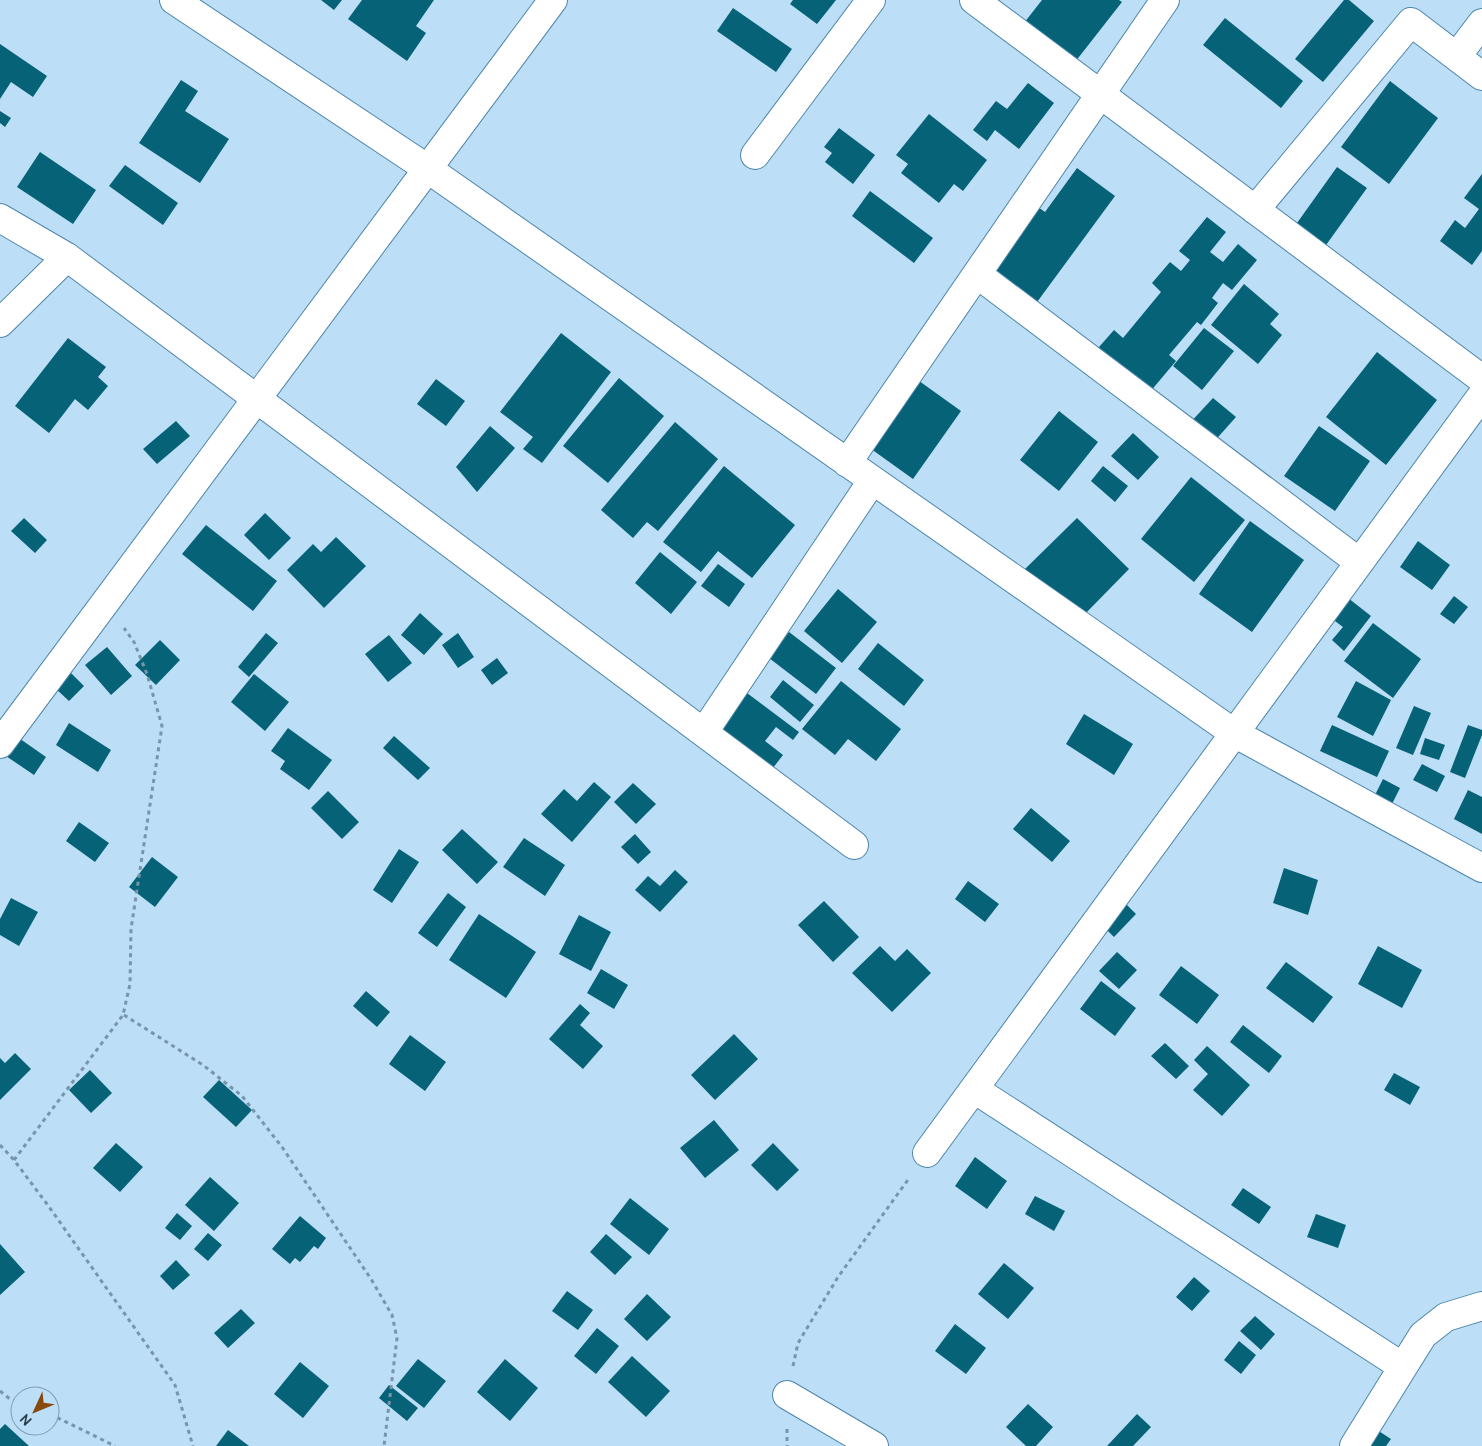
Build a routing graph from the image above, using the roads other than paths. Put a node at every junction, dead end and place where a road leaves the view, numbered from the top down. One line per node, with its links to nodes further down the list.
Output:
1 (553, 0): 11 (street)
2 (871, 0): 10 (street)
3 (974, 0): 9 (street)
4 (1165, 0): 9 (street)
5 (188, 4): 11 (street)
6 (1482, 23): 7 (street)
7 (1457, 56): 8 (street); 12 (street)
8 (1482, 76)
9 (1100, 95): 12 (street); 15 (street)
10 (755, 155)
11 (428, 169): 19 (street); 20 (street)
12 (1255, 210): 17 (street)
13 (0, 218): 14 (street)
14 (67, 257): 16 (street); 19 (street)
15 (977, 274): 20 (street); 22 (street)
16 (0, 323)
17 (1482, 379)
18 (1482, 395): 22 (street)
19 (257, 399): 23 (street); 25 (street)
20 (848, 463): 21 (street)
21 (872, 480): 23 (street); 24 (street)
22 (1359, 562): 24 (street)
23 (704, 732): 26 (street)
24 (1234, 733): 27 (street); 28 (street)
25 (0, 744)
26 (854, 845)
27 (1482, 868)
28 (974, 1089): 29 (street); 31 (street)
29 (928, 1153)
30 (1482, 1306): 31 (street)
31 (1403, 1367): 34 (street)
32 (787, 1395): 33 (street)
33 (874, 1446)
34 (1354, 1446)

